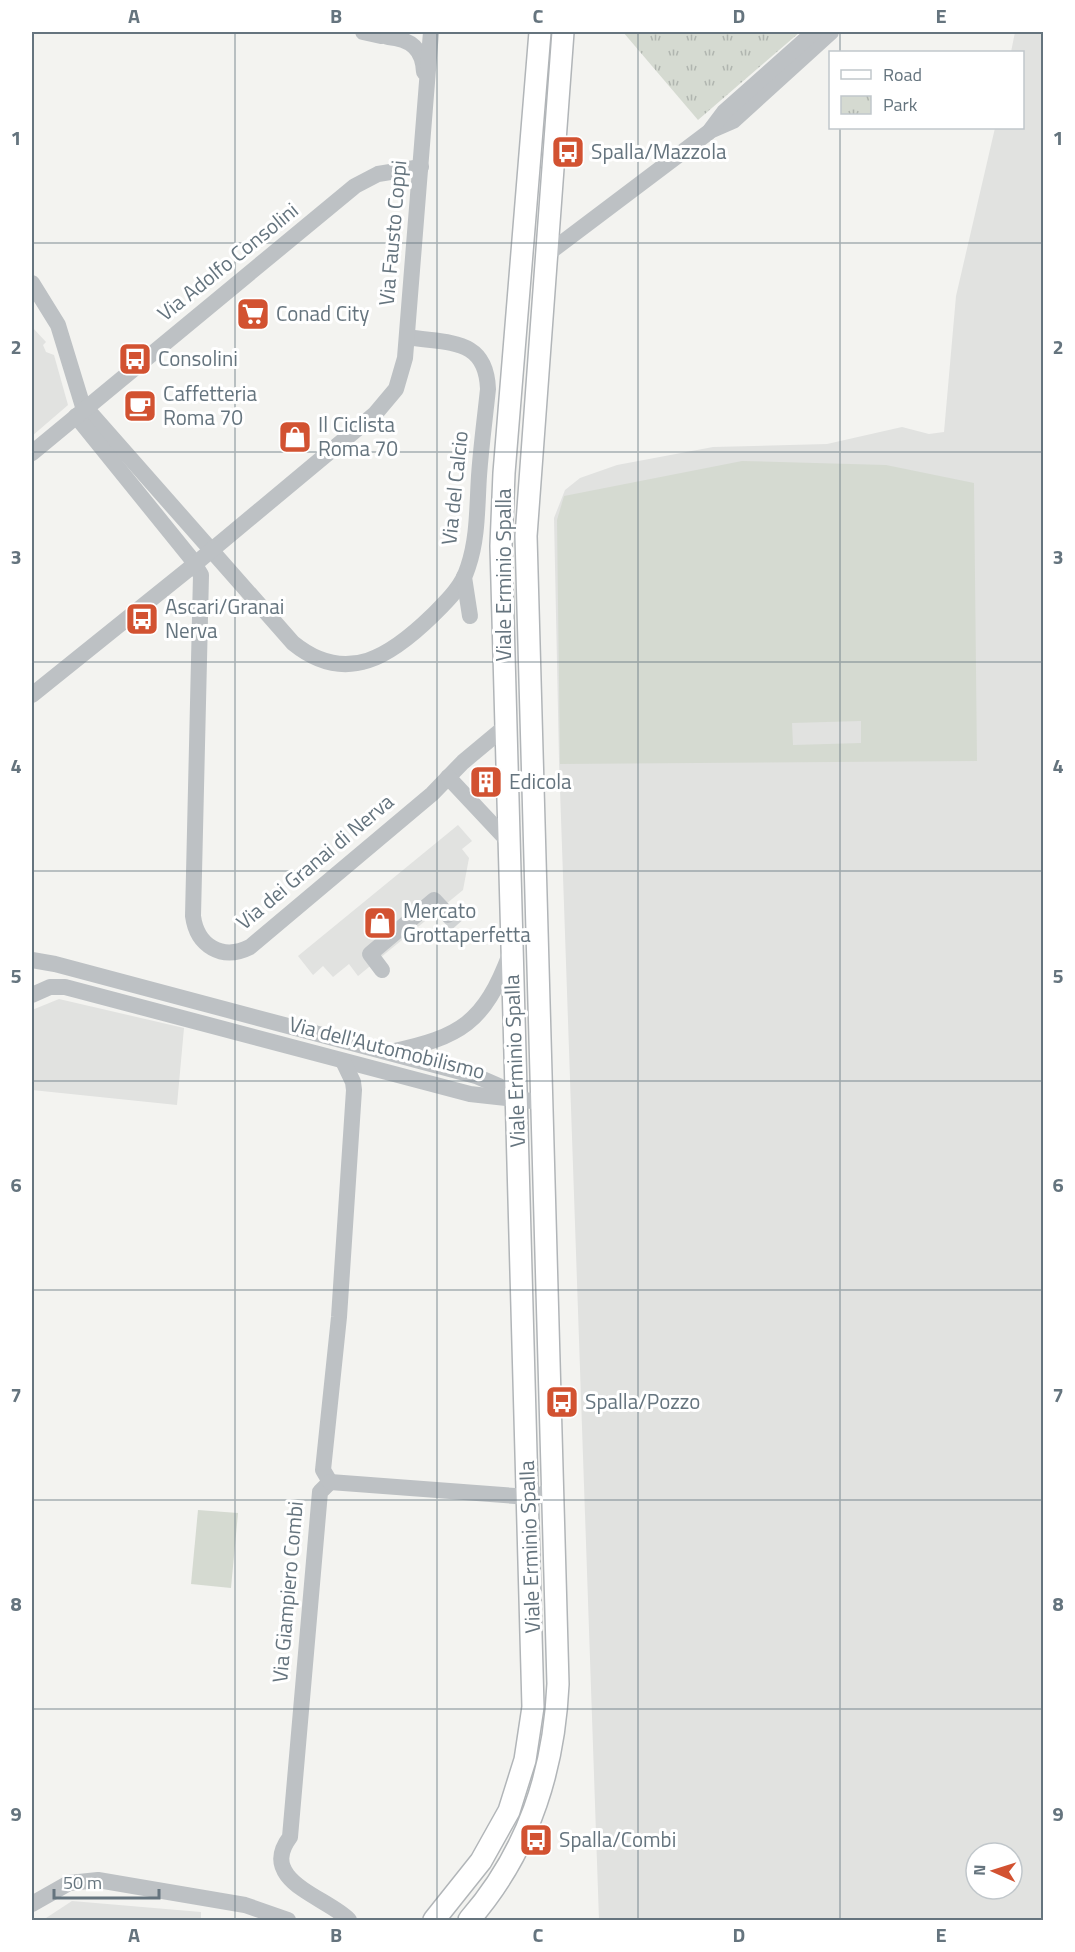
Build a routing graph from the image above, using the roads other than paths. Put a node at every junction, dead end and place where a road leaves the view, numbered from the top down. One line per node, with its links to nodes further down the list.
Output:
1 (363, 32): 7 (street, Via Fausto Coppi)
2 (431, 32): 9 (street, Via Fausto Coppi)
3 (540, 32): 12 (main road, Viale Erminio Spalla)
4 (563, 32): 11 (main road, Viale Erminio Spalla)
5 (814, 32): 8 (street)
6 (831, 32): 8 (street)
7 (396, 34): 9 (street, Via Fausto Coppi)
8 (803, 50): 11 (street)
9 (426, 100): 10 (street, Via Fausto Coppi)
10 (421, 167): 14 (street, Via Fausto Coppi); 15 (street, Via Adolfo Consolini)
11 (545, 265): 12 (street); 37 (main road, Viale Erminio Spalla)
12 (520, 273): 22 (main road, Viale Erminio Spalla)
13 (32, 283): 15 (street)
14 (407, 337): 17 (street, Via Fausto Coppi); 19 (street, Via del Calcio)
15 (82, 411): 16 (street, Via Adolfo Consolini); 17 (street); 18 (street)
16 (32, 453)
17 (211, 549): 18 (street, Via Fausto Coppi); 19 (street, Via del Calcio)
18 (195, 564): 21 (street, Via Fausto Coppi); 23 (street, Via dei Granai di Nerva)
19 (464, 577): 20 (street)
20 (470, 616)
21 (32, 695)
22 (505, 727): 23 (street, Via dei Granai di Nerva); 24 (main road, Viale Erminio Spalla)
23 (448, 777): 24 (street)
24 (509, 842): 26 (main road, Viale Erminio Spalla)
25 (448, 915): 28 (street)
26 (511, 950): 34 (street, Via dell'Automobilismo); 36 (main road, Viale Erminio Spalla)
27 (32, 960): 29 (street, Via dell'Automobilismo)
28 (382, 970)
29 (112, 979): 31 (street); 32 (street, Via dell'Automobilismo)
30 (32, 995): 31 (street, Via dell'Automobilismo)
31 (108, 998): 33 (street, Via dell'Automobilismo)
32 (188, 1000): 33 (street); 34 (street, Via dell'Automobilismo)
33 (183, 1018): 35 (street, Via dell'Automobilismo)
34 (387, 1053): 36 (street, Via dell'Automobilismo)
35 (343, 1061): 36 (street, Via dell'Automobilismo); 40 (street, Via Giampiero Combi)
36 (517, 1099): 37 (street); 38 (main road, Viale Erminio Spalla)
37 (542, 1102): 39 (main road, Viale Erminio Spalla)
38 (519, 1156): 39 (street); 42 (main road, Viale Erminio Spalla)
39 (543, 1156): 41 (main road, Viale Erminio Spalla)
40 (330, 1482): 42 (street); 45 (street, Via Giampiero Combi)
41 (553, 1487): 42 (street); 47 (main road, Viale Erminio Spalla)
42 (529, 1497): 46 (main road, Viale Erminio Spalla)
43 (32, 1904): 44 (street)
44 (288, 1920)
45 (349, 1920)
46 (434, 1920)
47 (469, 1920)

